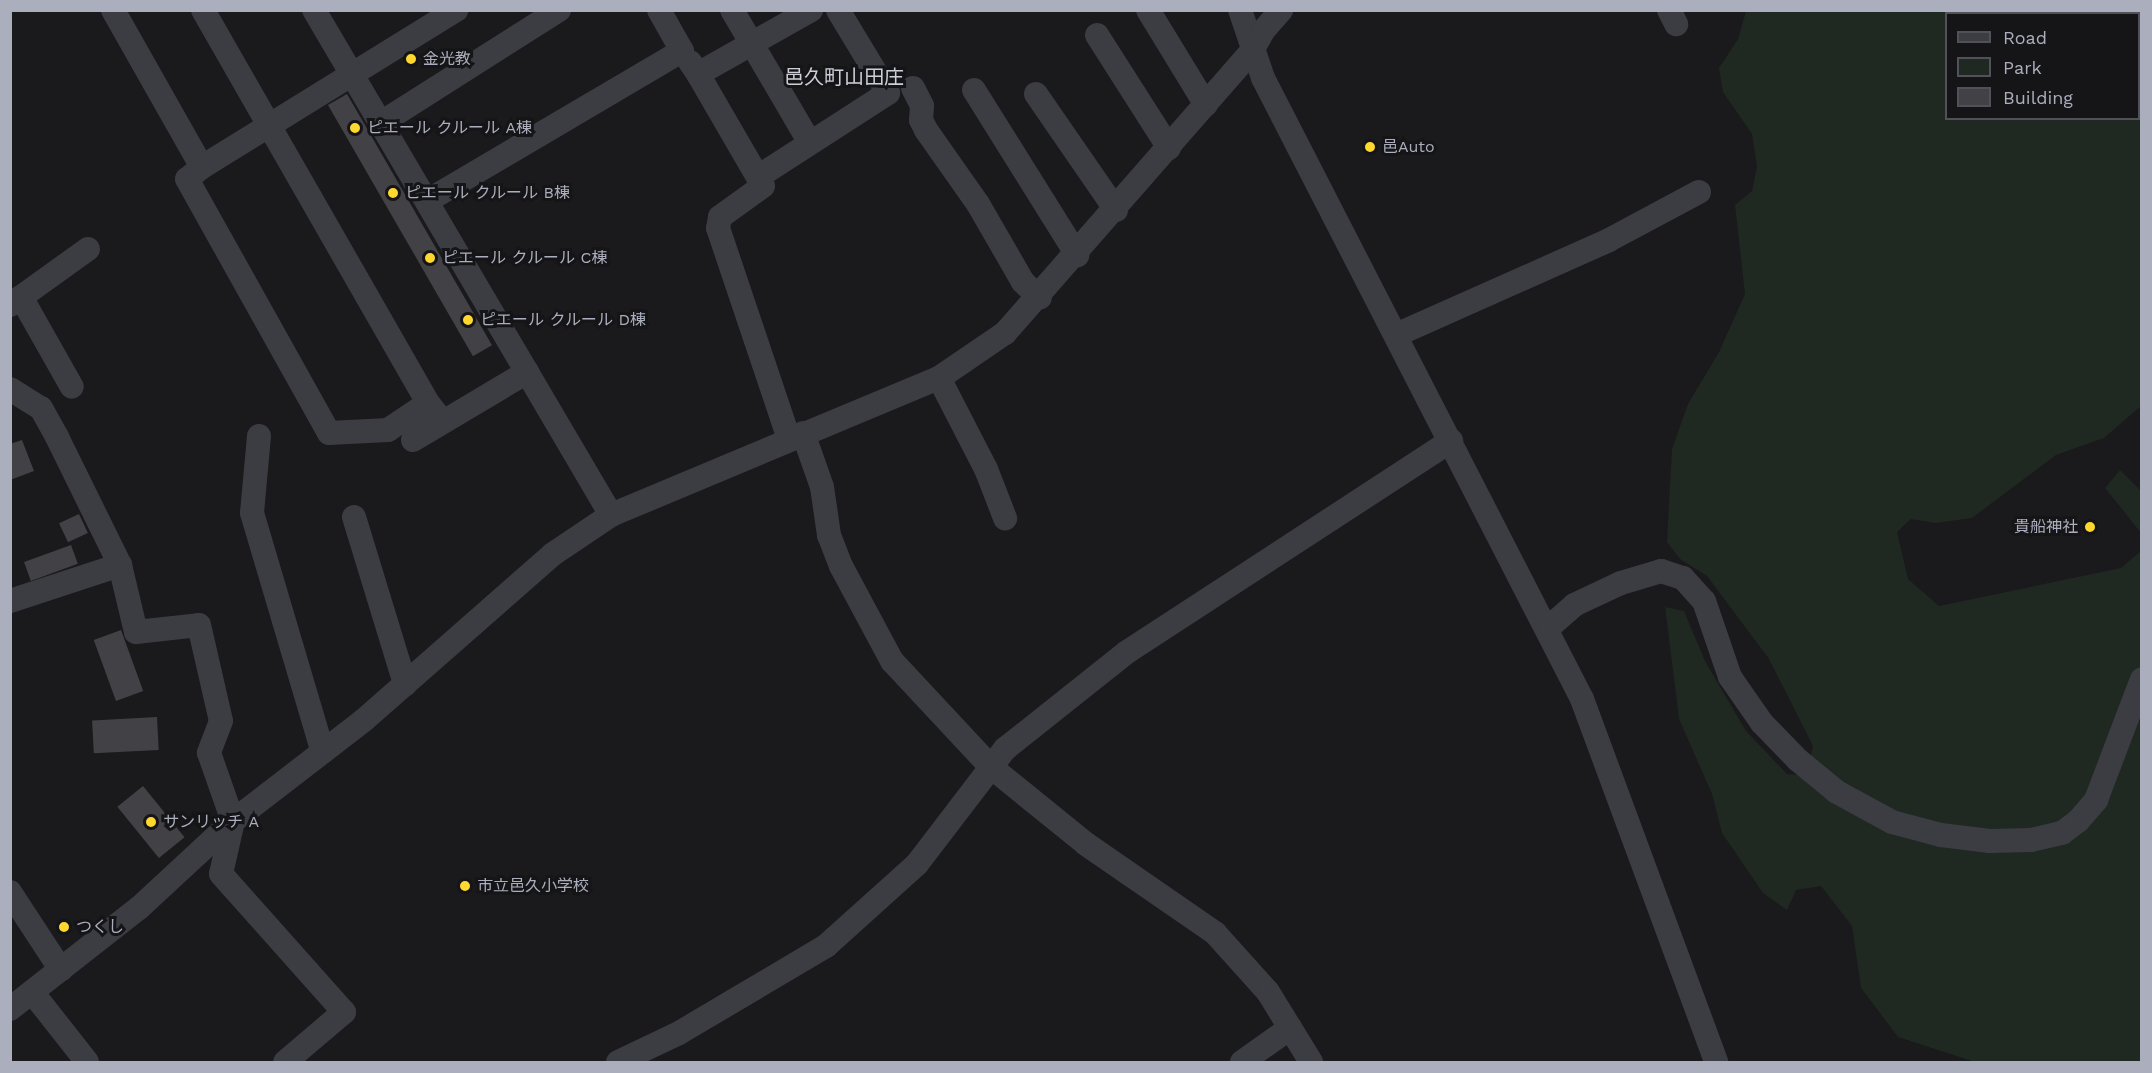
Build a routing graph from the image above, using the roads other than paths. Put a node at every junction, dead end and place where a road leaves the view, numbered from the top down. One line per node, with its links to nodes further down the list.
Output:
1 (113, 10): 27 (street)
2 (203, 10): 24 (street)
3 (314, 10): 18 (street)
4 (456, 10): 18 (street)
5 (559, 10): 23 (street)
6 (659, 10): 15 (street)
7 (732, 10): 14 (street)
8 (811, 10): 14 (street)
9 (838, 10): 25 (street)
10 (1148, 10): 22 (street)
11 (1240, 10): 16 (street)
12 (1281, 10): 16 (street)
13 (1097, 35): 26 (street)
14 (752, 44): 17 (street); 25 (street)
15 (682, 51): 17 (street); 30 (street)
16 (1252, 51): 22 (street); 36 (street)
17 (698, 74): 28 (street)
18 (352, 75): 23 (street); 24 (street)
19 (913, 88): 34 (street)
20 (974, 90): 33 (street)
21 (1036, 94): 31 (street)
22 (1206, 105): 26 (street)
23 (381, 123): 30 (street)
24 (269, 126): 27 (street); 41 (street)
25 (810, 143): 28 (street)
26 (1169, 148): 31 (street)
27 (202, 167): 41 (street)
28 (758, 177): 43 (street)
29 (1699, 192): 36 (street)
30 (427, 201): 37 (street)
31 (1116, 210): 33 (street)
32 (88, 249): 35 (street)
33 (1077, 255): 34 (street)
34 (1040, 298): 38 (street)
35 (16, 301): 39 (street)
36 (1396, 335): 45 (street)
37 (527, 372): 41 (street); 46 (street)
38 (939, 378): 43 (street); 48 (street)
39 (72, 387)
40 (10, 389): 49 (street)
41 (436, 412): 44 (street)
42 (259, 436): 54 (street)
43 (796, 436): 46 (street); 55 (street)
44 (413, 440)
45 (1451, 441): 51 (street); 55 (street)
46 (611, 515): 53 (street)
47 (354, 517): 53 (street)
48 (1005, 518)
49 (120, 565): 50 (street); 56 (street)
50 (10, 601)
51 (1548, 628): 52 (street); 67 (street)
52 (2142, 680)
53 (405, 684): 54 (street)
54 (322, 752): 56 (street)
55 (991, 767): 61 (street); 64 (street)
56 (233, 821): 58 (street); 63 (street)
57 (10, 892): 58 (street)
58 (61, 970): 59 (street)
59 (32, 992): 60 (street); 62 (street)
60 (10, 1009)
61 (1290, 1028): 65 (street); 66 (street)
62 (87, 1062)
63 (285, 1062)
64 (618, 1062)
65 (1242, 1062)
66 (1311, 1062)
67 (1716, 1062)

